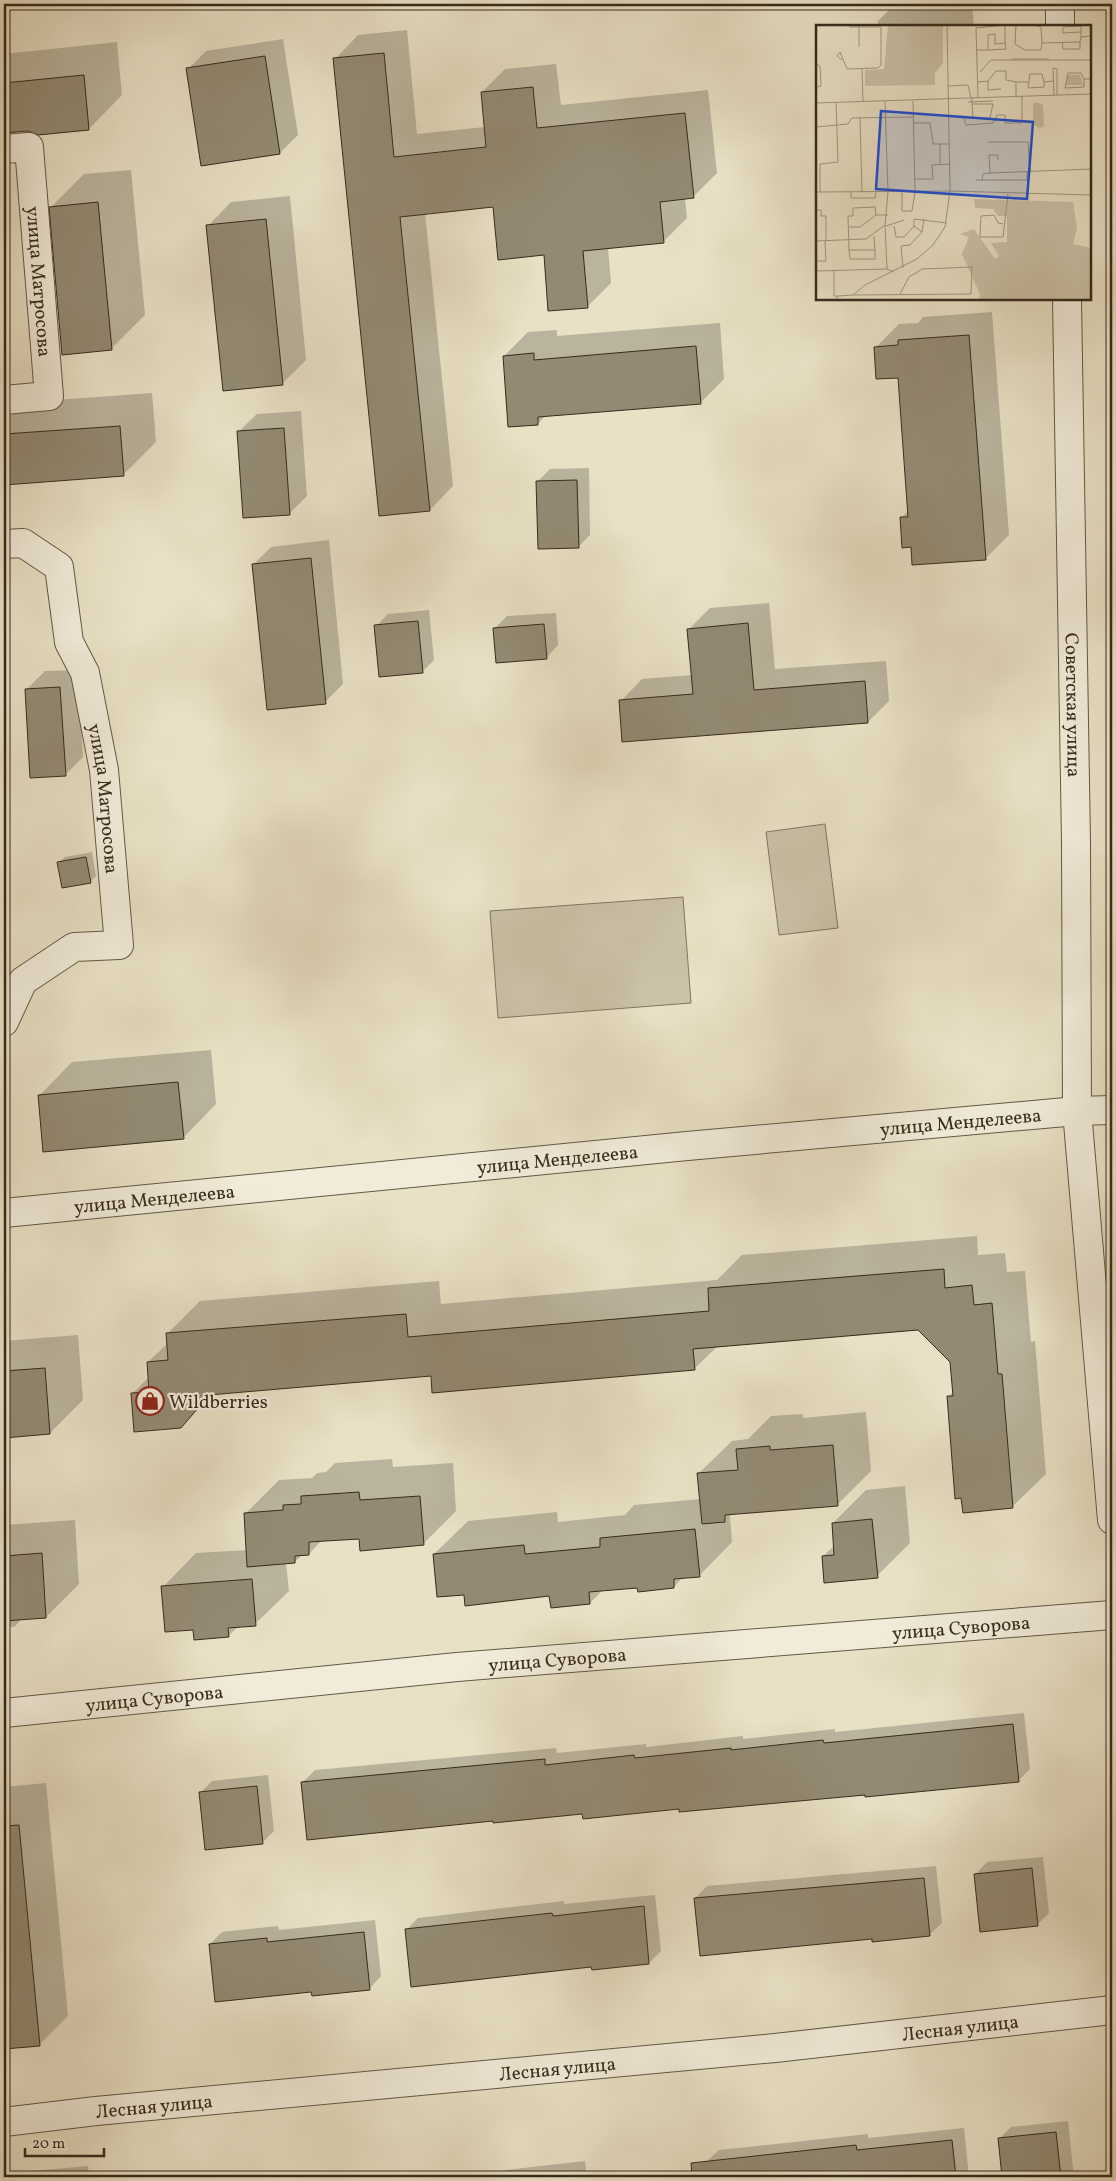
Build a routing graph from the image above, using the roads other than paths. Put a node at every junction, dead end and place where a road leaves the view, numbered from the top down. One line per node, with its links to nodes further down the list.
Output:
1 (1060, 4): 2 (street)
2 (1060, 25)
3 (4, 149): 5 (street, улица Матросова)
4 (1067, 300): 9 (street, Советская улица)
5 (4, 400)
6 (4, 544): 7 (street, улица Матросова)
7 (4, 1022)
8 (1112, 1110): 9 (street, улица Менделеева)
9 (1077, 1111): 10 (street, улица Менделеева); 11 (street, Советская улица)
10 (4, 1213)
11 (1112, 1520)
12 (1112, 1614): 13 (street, улица Суворова)
13 (4, 1713)
14 (1112, 2010): 15 (street, Лесная улица)
15 (4, 2122)

